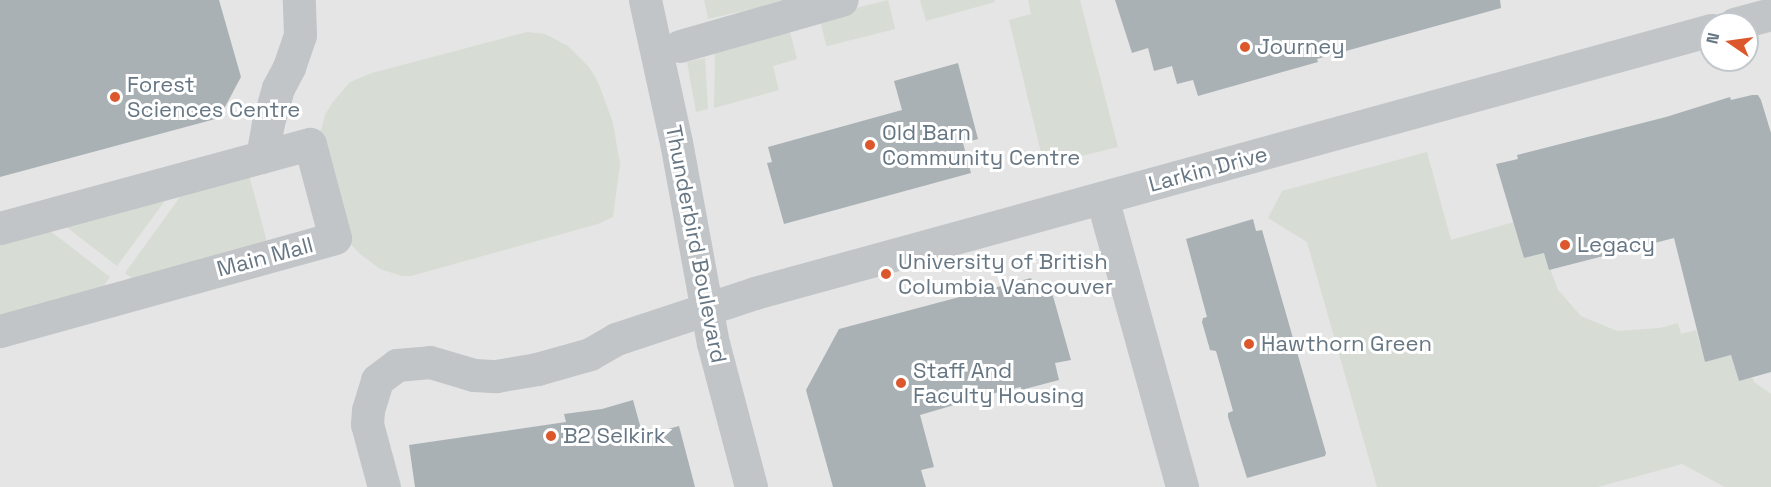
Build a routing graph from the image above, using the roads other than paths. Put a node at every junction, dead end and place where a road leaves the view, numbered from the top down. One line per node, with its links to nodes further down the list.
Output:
1 (299, 0): 6 (street)
2 (645, 0): 9 (street, Thunderbird Boulevard)
3 (842, 0): 5 (street)
4 (1699, 33): 7 (street, Larkin Drive)
5 (680, 46)
6 (262, 157): 8 (street, Main Mall); 10 (street, Main Mall)
7 (1102, 198): 9 (street, Larkin Drive); 13 (street)
8 (0, 228)
9 (706, 311): 11 (street, Larkin Drive); 12 (street, Thunderbird Boulevard)
10 (0, 331)
11 (384, 487)
12 (751, 487)
13 (1182, 487)

